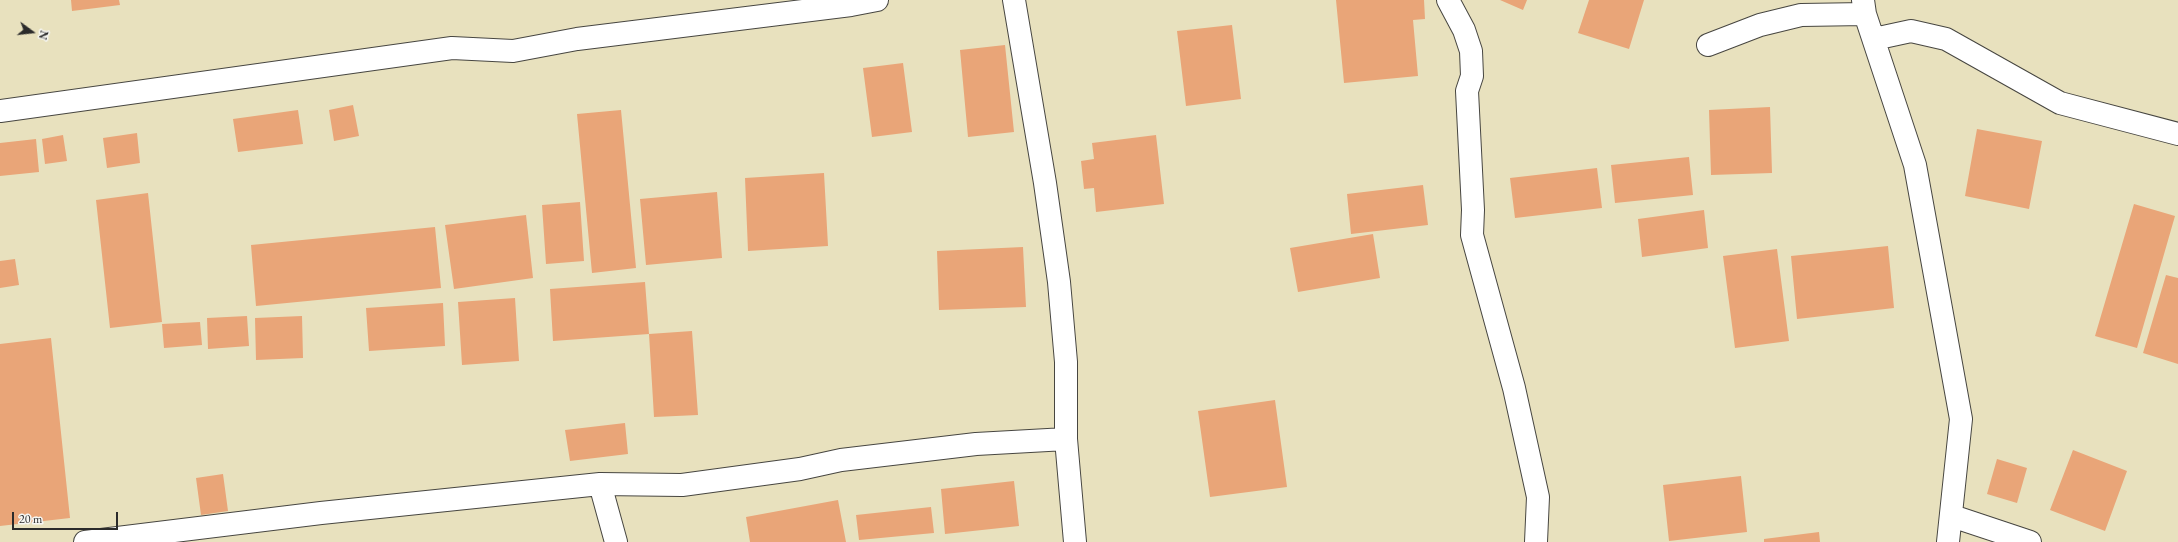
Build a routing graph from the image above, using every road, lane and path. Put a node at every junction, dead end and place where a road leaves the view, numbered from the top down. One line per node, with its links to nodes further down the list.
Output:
1 (877, 0): 7 (street)
2 (1014, 0): 9 (street)
3 (1448, 0): 15 (street)
4 (1864, 7): 5 (street); 6 (street)
5 (1874, 39): 8 (street); 11 (street)
6 (1708, 45)
7 (0, 111)
8 (2178, 134)
9 (1066, 439): 10 (street); 14 (street)
10 (600, 484): 12 (street); 13 (street)
11 (1952, 516): 16 (street); 17 (street)
12 (85, 542)
13 (616, 542)
14 (1075, 542)
15 (1536, 542)
16 (1948, 542)
17 (2030, 542)

